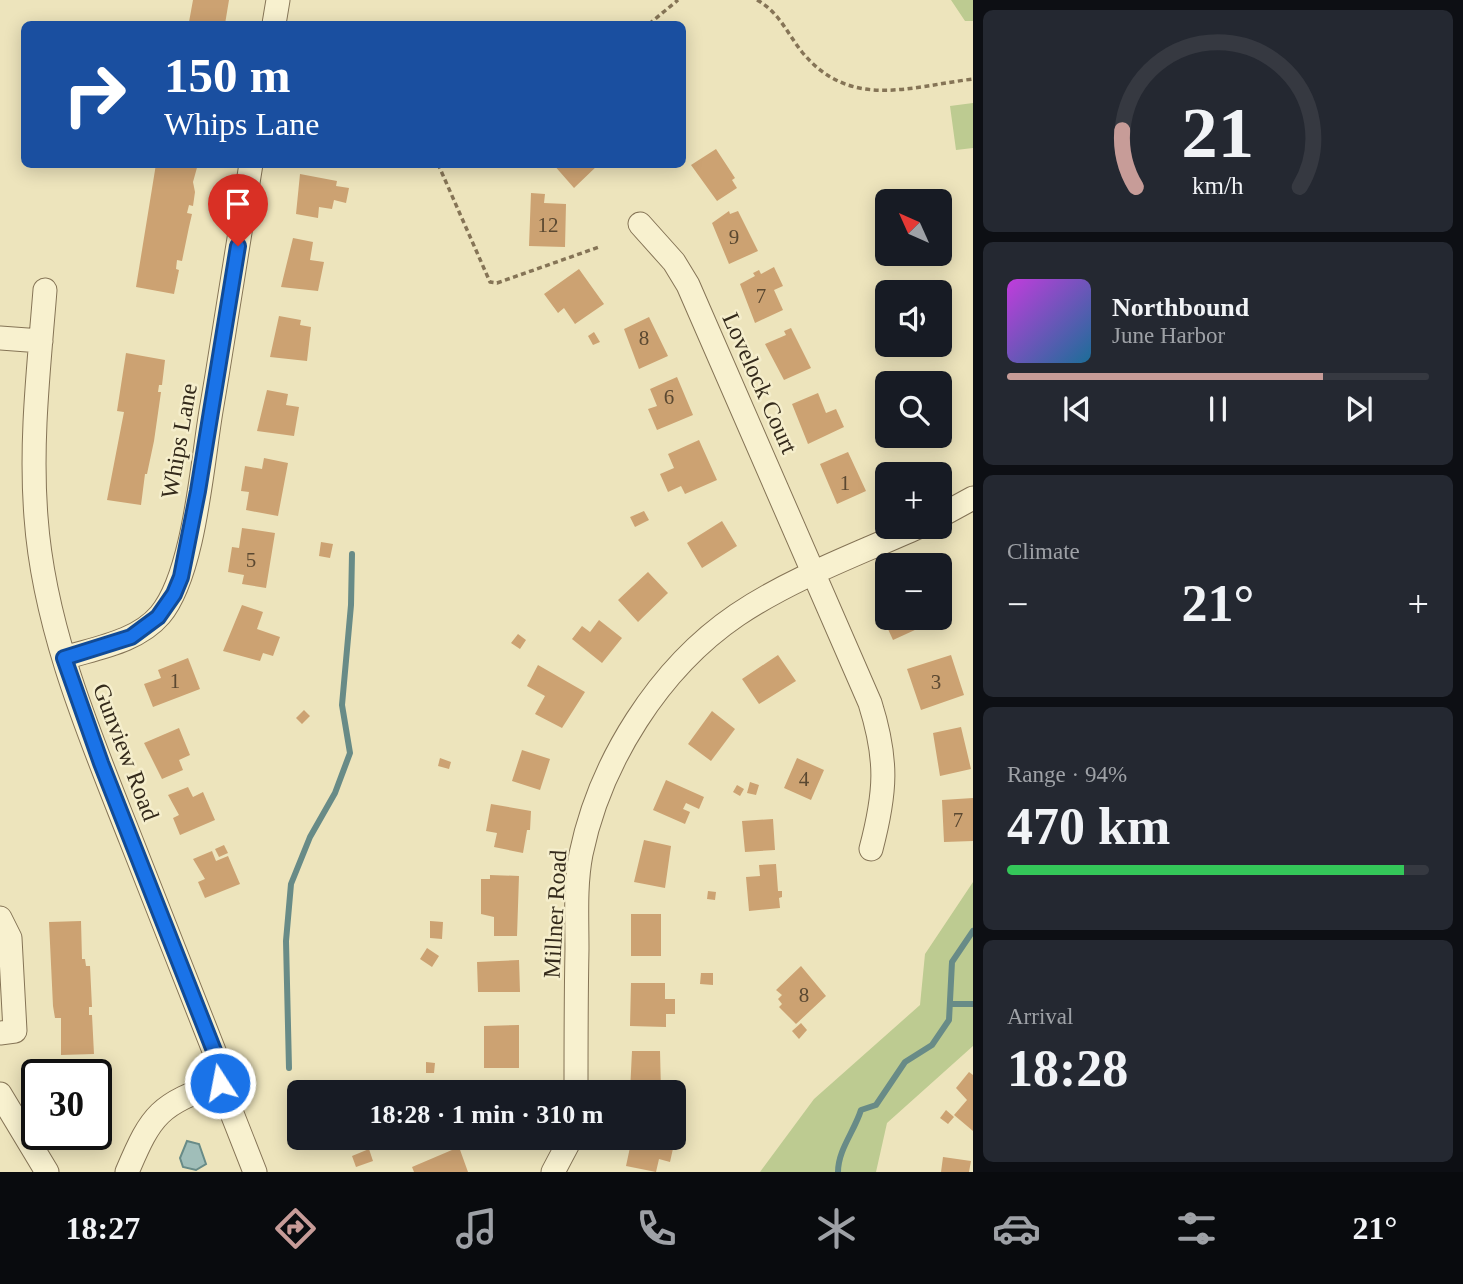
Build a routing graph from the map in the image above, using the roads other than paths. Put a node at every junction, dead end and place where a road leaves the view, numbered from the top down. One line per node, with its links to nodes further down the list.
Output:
1 (278, 0): 2 (street)
2 (274, 21)
3 (250, 168): 12 (street, Whips Lane)
4 (640, 224): 11 (street, Lovelock Court)
5 (45, 290): 7 (street, Gunview Road)
6 (0, 338): 7 (street)
7 (41, 341): 12 (street, Gunview Road)
8 (973, 498): 9 (street)
9 (952, 509)
10 (892, 539): 11 (street, Millner Road)
11 (816, 574): 13 (street, Lovelock Court); 16 (street, Millner Road)
12 (64, 658): 17 (street, Gunview Road)
13 (871, 849)
14 (0, 918): 15 (street)
15 (0, 1033)
16 (576, 1080)
17 (220, 1083): 21 (street); 22 (street, Gunview Road)
18 (0, 1094): 20 (street)
19 (565, 1150): 23 (street)
20 (47, 1172)
21 (127, 1172)
22 (255, 1172)
23 (553, 1172)

